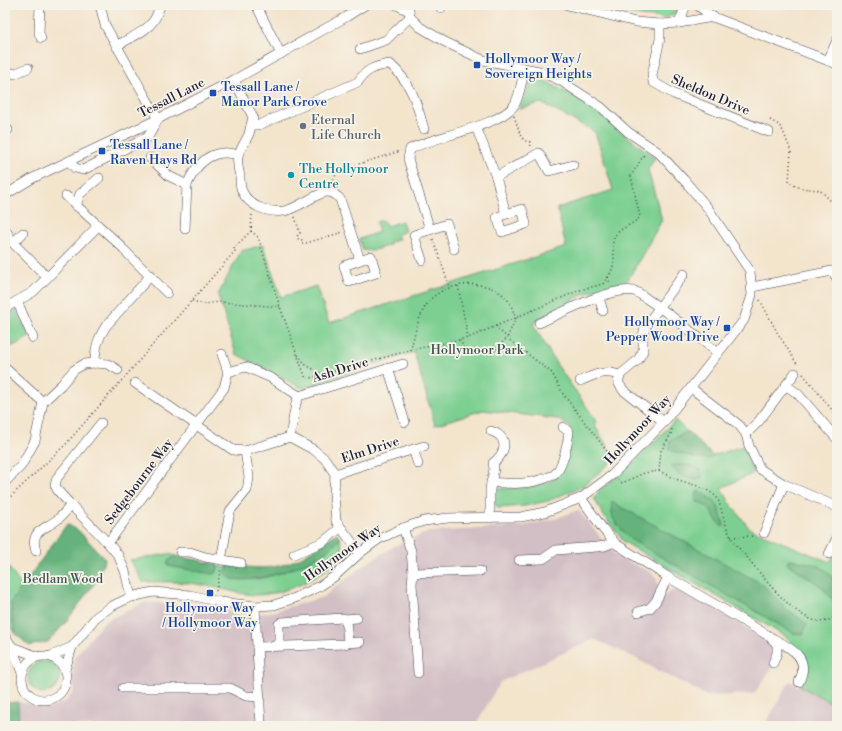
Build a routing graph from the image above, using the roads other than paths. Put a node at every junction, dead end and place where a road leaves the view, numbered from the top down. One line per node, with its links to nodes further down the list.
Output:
1 (40, 5): 14 (street)
2 (100, 5): 16 (street)
3 (160, 5): 16 (street)
4 (256, 5): 18 (street)
5 (365, 5): 18 (street, Tessall Lane)
6 (398, 5): 10 (street, Hollymoor Way)
7 (567, 5): 13 (street)
8 (686, 5): 12 (street)
9 (697, 5): 11 (street)
10 (409, 11): 17 (street); 21 (street, Hollymoor Way)
11 (713, 17): 12 (street); 19 (street)
12 (679, 23): 13 (street)
13 (660, 24): 28 (street, Sheldon Drive)
14 (41, 38)
15 (837, 40): 19 (street)
16 (116, 46): 24 (street)
17 (360, 49)
18 (281, 54): 23 (street, Tessall Lane)
19 (833, 63)
20 (28, 68): 22 (street)
21 (525, 68): 26 (street); 53 (street, Hollymoor Way)
22 (5, 70)
23 (234, 80): 24 (street, Tessall Lane); 25 (street)
24 (158, 119): 31 (street, Tessall Lane); 31 (street)
25 (251, 124): 27 (street); 29 (street)
26 (476, 127): 33 (street); 44 (street)
27 (424, 129)
28 (769, 132)
29 (238, 155): 35 (street); 47 (street)
30 (150, 158): 35 (street)
31 (69, 161): 36 (street, Tessall Lane)
32 (573, 165): 33 (street)
33 (496, 177): 39 (street)
34 (99, 178): 38 (street)
35 (186, 185): 42 (street)
36 (5, 195)
37 (66, 196): 38 (street)
38 (76, 206): 40 (street)
39 (511, 212): 39 (street)
40 (98, 226): 50 (street); 51 (street)
41 (5, 229): 45 (street)
42 (185, 229)
43 (23, 233): 45 (street)
44 (432, 234): 46 (street); 48 (street)
45 (13, 242): 51 (street)
46 (454, 249)
47 (360, 260): 47 (street)
48 (422, 260)
49 (684, 274): 57 (street)
50 (150, 275): 54 (street); 64 (street)
51 (47, 277): 56 (street)
52 (837, 278): 53 (street)
53 (752, 287): 62 (street, Hollymoor Way)
54 (167, 293)
55 (599, 298): 57 (street); 59 (street); 60 (street)
56 (17, 301): 58 (street); 61 (street)
57 (660, 307): 62 (street); 71 (street)
58 (5, 308)
59 (603, 311)
60 (538, 324)
61 (33, 338)
62 (718, 352): 75 (street, Hollymoor Way)
63 (222, 354): 70 (street)
64 (95, 363): 68 (street); 77 (street)
65 (403, 364): 67 (street, Ash Drive)
66 (5, 368): 77 (street)
67 (388, 368): 76 (street, Ash Drive); 79 (street, Ash Drive)
68 (118, 370)
69 (799, 371): 74 (street)
70 (228, 372): 76 (street, Ash Drive); 81 (street, Sedgebourne Way)
71 (620, 375): 72 (street); 78 (street)
72 (580, 381)
73 (135, 383): 81 (street)
74 (787, 386): 84 (street); 86 (street)
75 (691, 388): 78 (street, Hollymoor Way); 84 (street)
76 (299, 396): 85 (street, Ash Drive)
77 (43, 402): 92 (street)
78 (664, 421): 95 (street, Hollymoor Way)
79 (406, 422)
80 (101, 423): 96 (street)
81 (196, 426): 89 (street); 103 (street, Sedgebourne Way)
82 (563, 427): 93 (street)
83 (491, 431): 93 (street)
84 (746, 434): 94 (street)
85 (290, 436): 89 (street); 91 (street)
86 (837, 439)
87 (424, 446): 88 (street, Elm Drive)
88 (413, 449): 90 (street, Elm Drive); 91 (street, Elm Drive)
89 (245, 451): 110 (street)
90 (418, 464)
91 (335, 474): 99 (street)
92 (5, 482)
93 (491, 482): 98 (street)
94 (784, 484): 97 (street); 101 (street)
95 (581, 498): 98 (street, Hollymoor Way); 104 (street)
96 (71, 505): 103 (street); 105 (street)
97 (837, 507)
98 (490, 518): 100 (street, Hollymoor Way)
99 (340, 528): 107 (street); 108 (street)
100 (403, 528): 107 (street, Hollymoor Way); 114 (street)
101 (764, 533)
102 (837, 538): 109 (street)
103 (108, 542): 116 (street, Sedgebourne Way)
104 (614, 542): 111 (street); 115 (street)
105 (36, 551)
106 (180, 552): 110 (street)
107 (360, 553): 117 (street, Hollymoor Way)
108 (294, 554)
109 (829, 554)
110 (221, 560): 112 (street)
111 (520, 560)
112 (241, 563)
113 (480, 571): 114 (street)
114 (413, 573): 134 (street)
115 (668, 577): 118 (street); 122 (street)
116 (131, 597): 117 (street, Hollymoor Way); 128 (street, Hollymoor Way)
117 (255, 606): 126 (street)
118 (638, 612)
119 (357, 618): 120 (street)
120 (345, 619): 124 (street); 127 (street)
121 (5, 636): 125 (street)
122 (769, 636): 131 (street); 135 (street)
123 (360, 642): 124 (street)
124 (347, 643): 127 (street)
125 (12, 646): 129 (street); 133 (street)
126 (257, 646): 127 (street); 137 (street)
127 (275, 646)
128 (72, 647): 130 (street, Hollymoor Way); 132 (street, Hollymoor Way)
129 (36, 656): 130 (street); 133 (street)
130 (52, 656): 132 (street)
131 (773, 663)
132 (64, 670): 133 (street)
133 (22, 673)
134 (418, 673)
135 (798, 682)
136 (123, 688): 137 (street)
137 (260, 697): 138 (street)
138 (262, 726)

